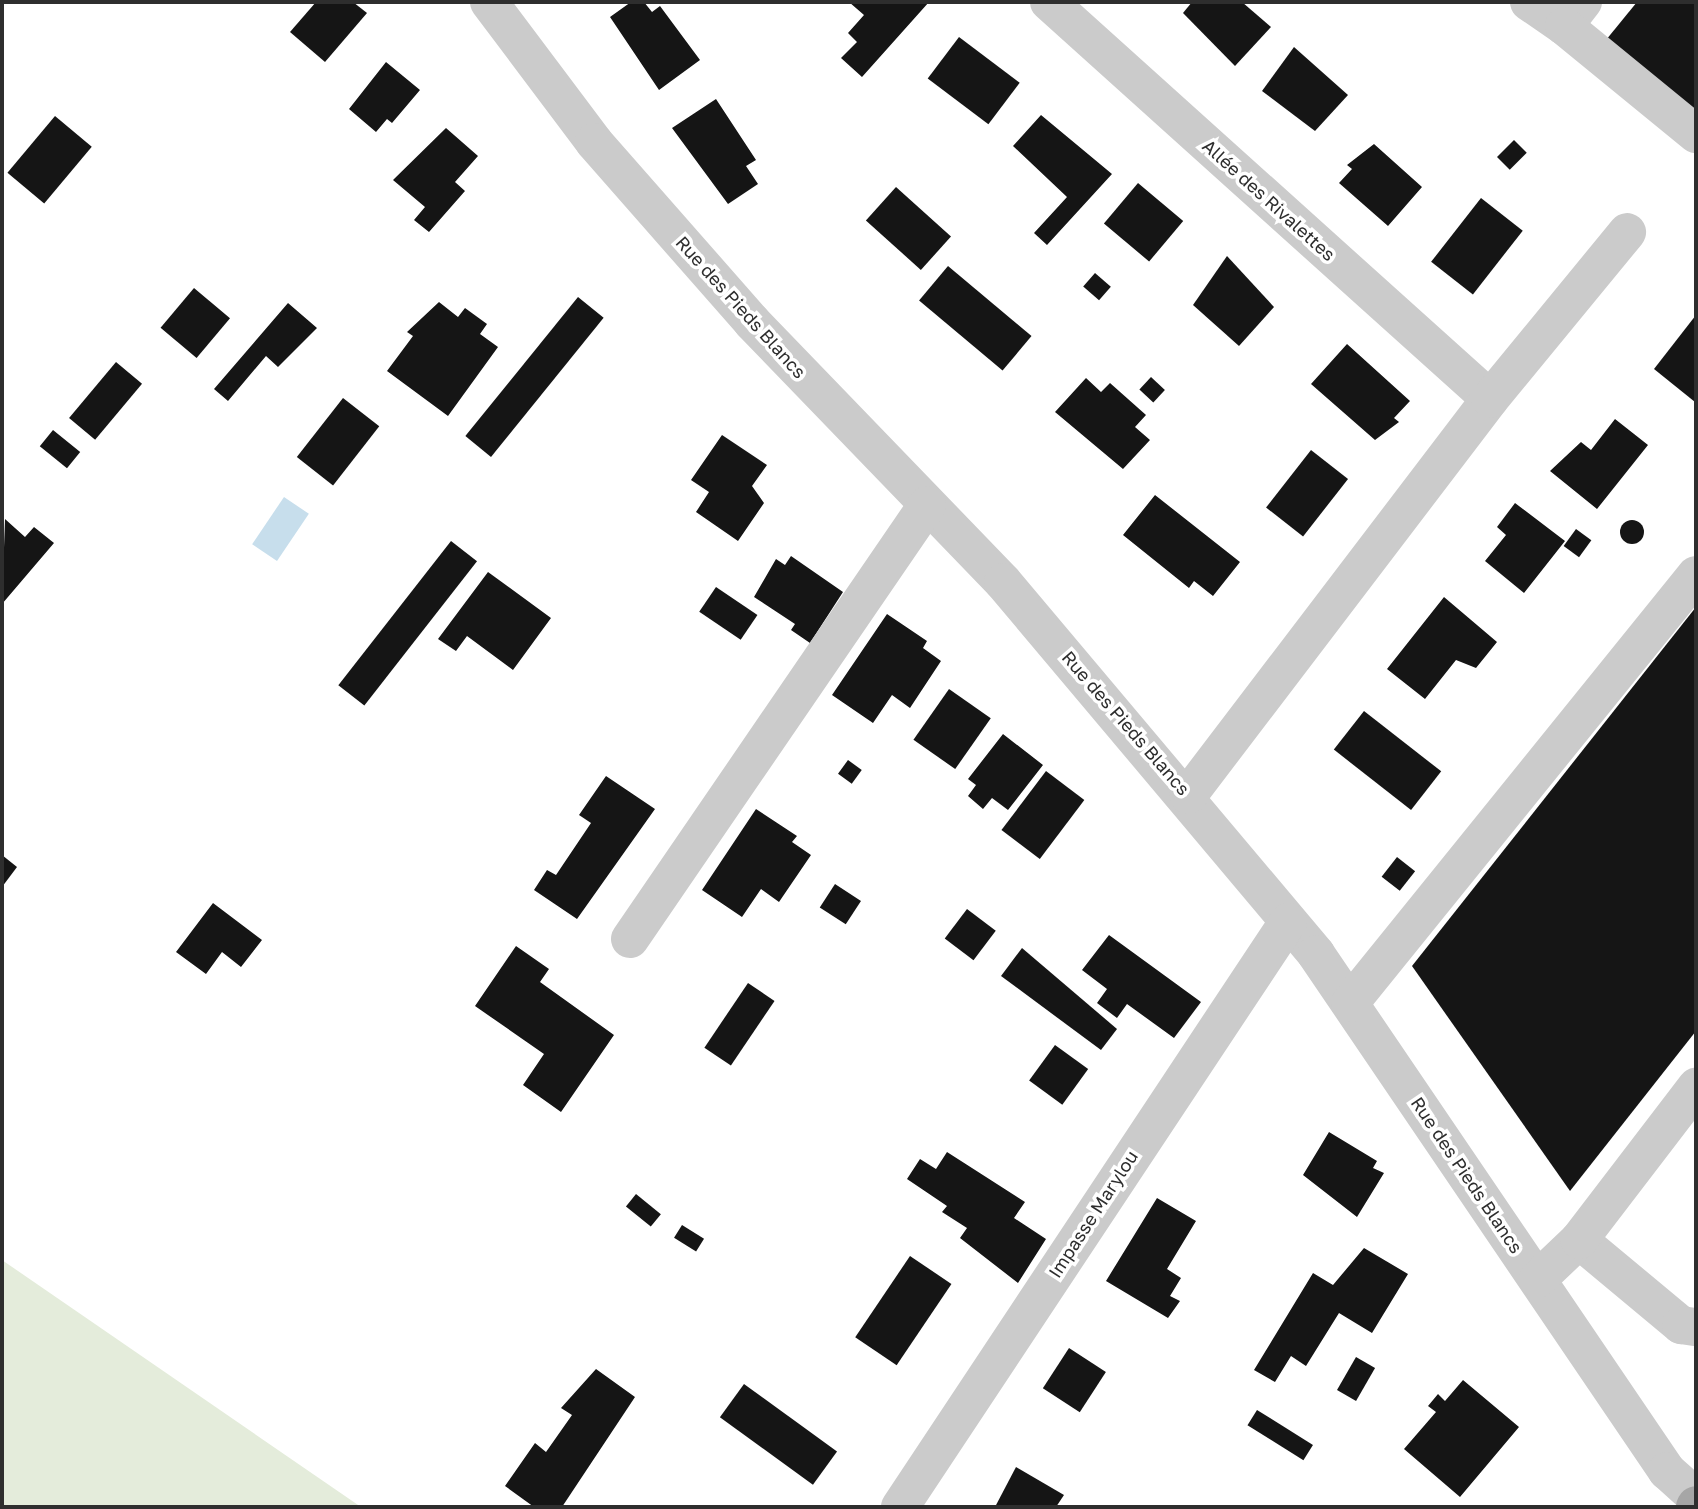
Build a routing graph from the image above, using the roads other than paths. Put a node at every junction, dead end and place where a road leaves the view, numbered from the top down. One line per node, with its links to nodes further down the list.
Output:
1 (489, 2): 8 (street, Rue des Pieds Blancs)
2 (1049, 2): 7 (street, Allée des Rivalettes)
3 (1529, 2): 4 (street)
4 (1573, 14): 5 (street)
5 (1696, 134)
6 (1627, 232): 7 (street)
7 (1490, 399): 10 (street)
8 (928, 505): 10 (street, Rue des Pieds Blancs); 12 (street)
9 (1696, 575): 13 (street)
10 (1188, 795): 11 (street, Rue des Pieds Blancs)
11 (1288, 922): 13 (street, Rue des Pieds Blancs); 19 (street, Impasse Marylou)
12 (630, 939)
13 (1350, 1003): 16 (street, Rue des Pieds Blancs)
14 (1696, 1087): 15 (street)
15 (1579, 1240): 16 (street); 17 (street)
16 (1538, 1279): 18 (street, Rue des Pieds Blancs)
17 (1696, 1326)
18 (1696, 1497)
19 (900, 1507)

